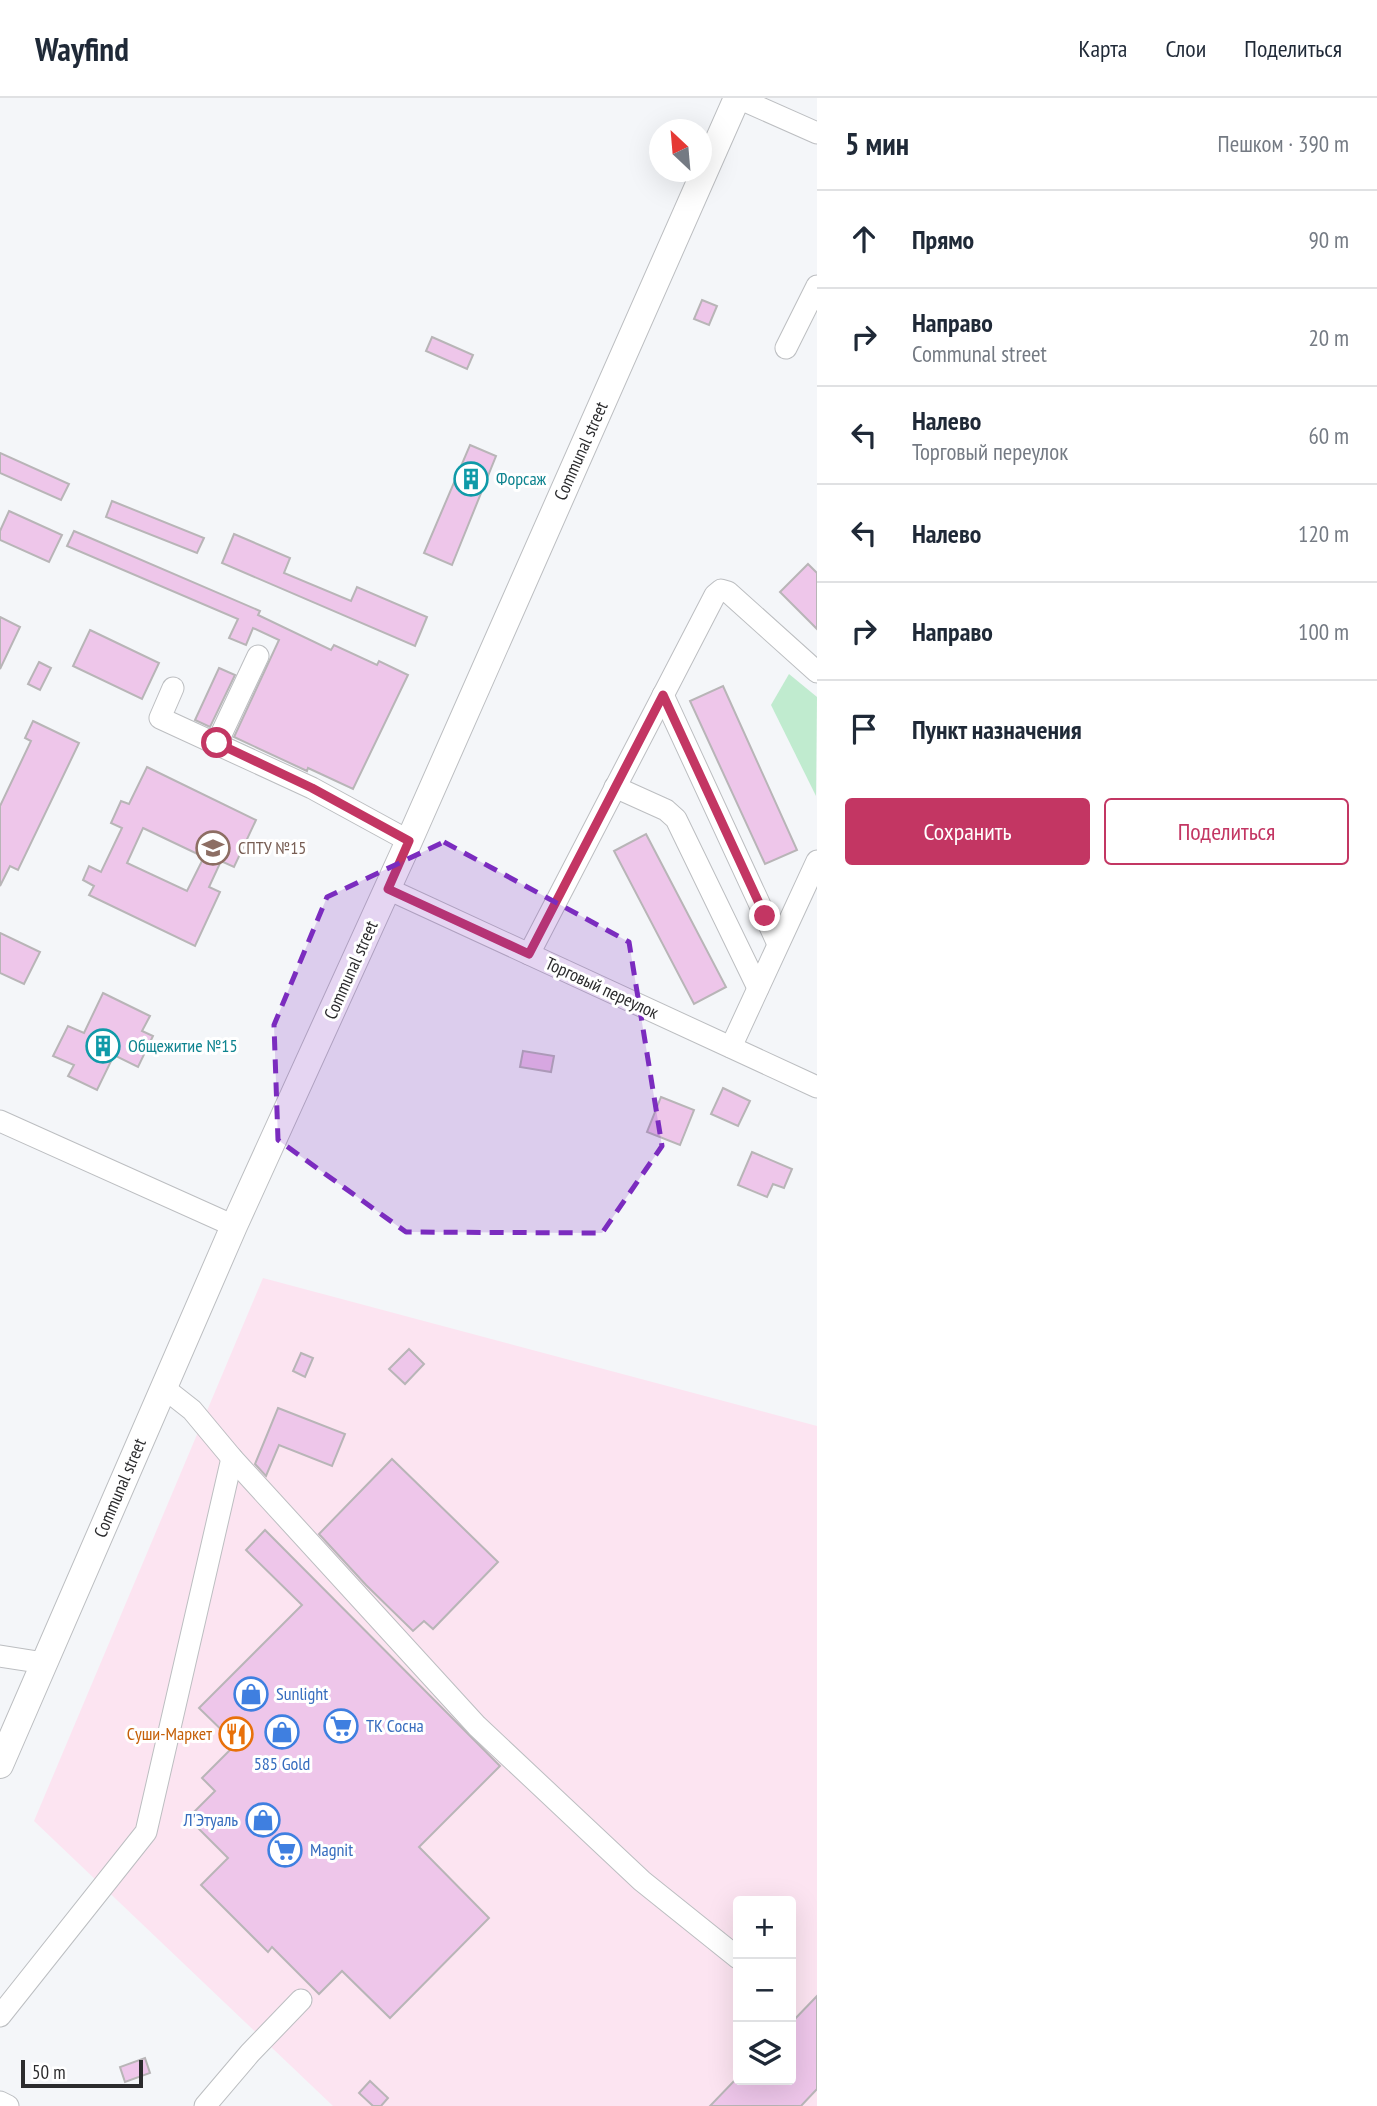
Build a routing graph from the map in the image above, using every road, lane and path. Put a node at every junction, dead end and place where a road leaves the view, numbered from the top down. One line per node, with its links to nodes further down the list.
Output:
1 (737, 98): 2 (street); 11 (main road, Communal street)
2 (817, 133)
3 (817, 286): 4 (street)
4 (786, 348)
5 (258, 656): 9 (street)
6 (817, 672): 8 (street)
7 (173, 688): 9 (street)
8 (663, 695): 10 (street); 14 (street)
9 (217, 743): 11 (street)
10 (615, 787): 15 (street); 16 (street)
11 (409, 841): 13 (main road, Communal street)
12 (817, 862): 14 (street)
13 (388, 889): 15 (street, Торговый переулок); 20 (main road, Communal street)
14 (778, 944): 16 (street)
15 (529, 954): 17 (street, Торговый переулок)
16 (758, 988): 17 (street)
17 (730, 1047): 18 (street, Торговый переулок)
18 (817, 1087)
19 (0, 1121): 20 (street)
20 (234, 1226): 21 (main road, Communal street)
21 (164, 1388): 22 (street); 24 (main road, Communal street)
22 (232, 1458): 26 (street); 28 (street)
23 (0, 1656): 24 (street)
24 (44, 1663): 25 (main road, Communal street)
25 (0, 1765)
26 (733, 1954)
27 (301, 2000): 31 (street)
28 (0, 2015)
29 (0, 2102): 30 (street)
30 (8, 2106)
31 (205, 2106)

